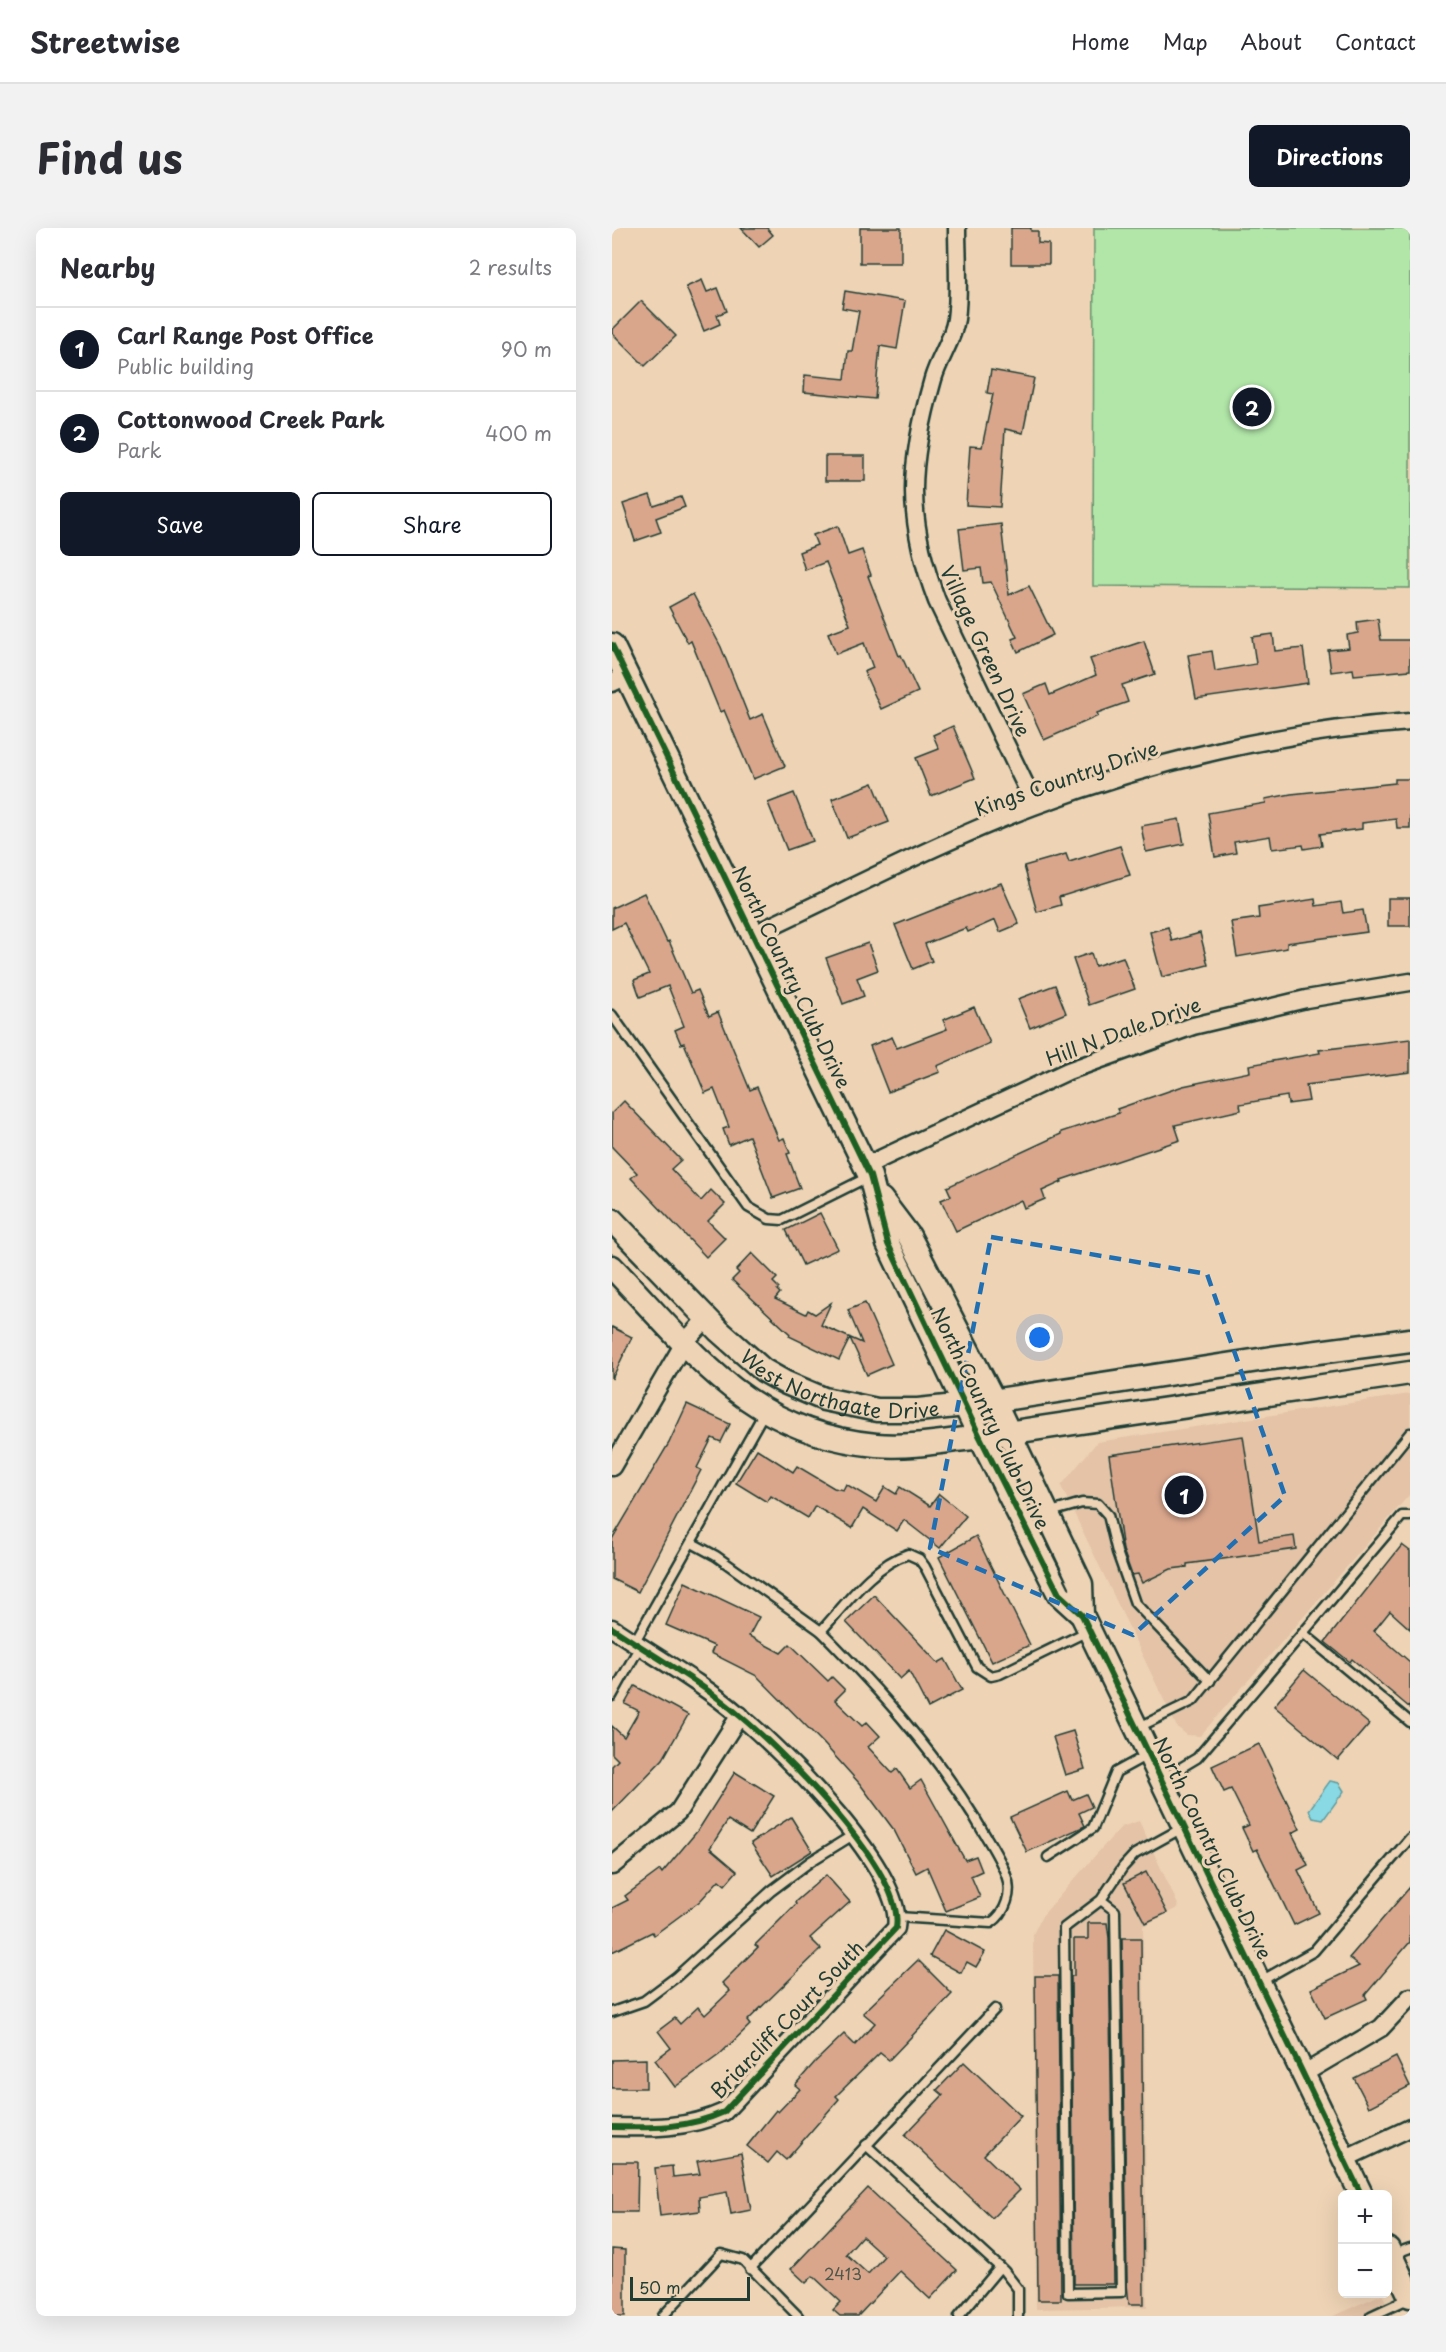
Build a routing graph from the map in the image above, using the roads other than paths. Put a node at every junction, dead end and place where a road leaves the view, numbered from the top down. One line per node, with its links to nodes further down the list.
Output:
1 (957, 228): 5 (street, Village Green Drive)
2 (612, 645): 3 (street, North Country Club Drive)
3 (620, 680): 6 (street, North Country Club Drive)
4 (1410, 722): 5 (street, Kings Country Drive)
5 (1035, 806): 6 (street, Kings Country Drive)
6 (754, 934): 9 (street, North Country Club Drive)
7 (1410, 982): 9 (street, Hill N Dale Drive)
8 (612, 1015): 9 (lane)
9 (871, 1178): 17 (street, North Country Club Drive); 18 (street, North Country Club Drive)
10 (612, 1220): 12 (street, West Northgate Drive)
11 (614, 1272): 14 (street, West Northgate Drive)
12 (706, 1319): 14 (street); 18 (street, West Northgate Drive)
13 (1409, 1340): 15 (street); 17 (street, West Northgate Drive)
14 (684, 1343): 19 (street, West Northgate Drive); 23 (street)
15 (1410, 1364)
16 (1410, 1373): 20 (street, West Northgate Drive)
17 (994, 1401): 18 (street, West Northgate Drive); 20 (street, North Country Club Drive)
18 (965, 1405): 22 (street, North Country Club Drive)
19 (765, 1411): 22 (street, West Northgate Drive); 26 (lane)
20 (1009, 1433): 22 (street, West Northgate Drive); 24 (street, North Country Club Drive)
21 (1410, 1433): 32 (lane)
22 (980, 1437): 27 (street, North Country Club Drive)
23 (612, 1467)
24 (1047, 1513): 27 (street, North Country Club Drive); 32 (lane)
25 (1410, 1515): 30 (lane)
26 (692, 1543): 29 (lane); 31 (lane)
27 (1086, 1623): 29 (lane); 36 (street, North Country Club Drive)
28 (612, 1628): 31 (street)
29 (820, 1631): 45 (lane)
30 (1303, 1633): 35 (lane); 38 (lane)
31 (637, 1644): 33 (lane); 34 (street)
32 (1210, 1681): 36 (lane)
33 (612, 1696)
34 (740, 1715): 40 (street); 43 (street)
35 (1410, 1722)
36 (1137, 1728): 37 (street, North Country Club Drive)
37 (1149, 1754): 38 (street, North Country Club Drive); 42 (lane)
38 (1161, 1780): 39 (street, North Country Club Drive)
39 (1184, 1827): 44 (lane); 46 (street, North Country Club Drive)
40 (853, 1835): 45 (street); 49 (lane)
41 (1410, 1838): 46 (lane)
42 (1048, 1857)
43 (612, 1866)
44 (1101, 1900): 44 (lane)
45 (898, 1917): 51 (street, Briarcliff Court South)
46 (1259, 1982): 50 (street, North Country Club Drive)
47 (1410, 1997): 50 (street)
48 (995, 2008): 53 (lane)
49 (612, 2012)
50 (1303, 2074): 54 (street, North Country Club Drive)
51 (612, 2127)
52 (1410, 2128): 54 (street)
53 (866, 2145): 57 (lane); 58 (lane)
54 (1344, 2159): 55 (street, North Country Club Drive)
55 (1359, 2190)
56 (1396, 2251): 59 (street)
57 (1000, 2267): 62 (lane); 63 (lane)
58 (750, 2268): 60 (lane); 61 (lane)
59 (1410, 2297): 64 (lane)
60 (663, 2316)
61 (798, 2316)
62 (959, 2316)
63 (1018, 2316)
64 (1371, 2316)

